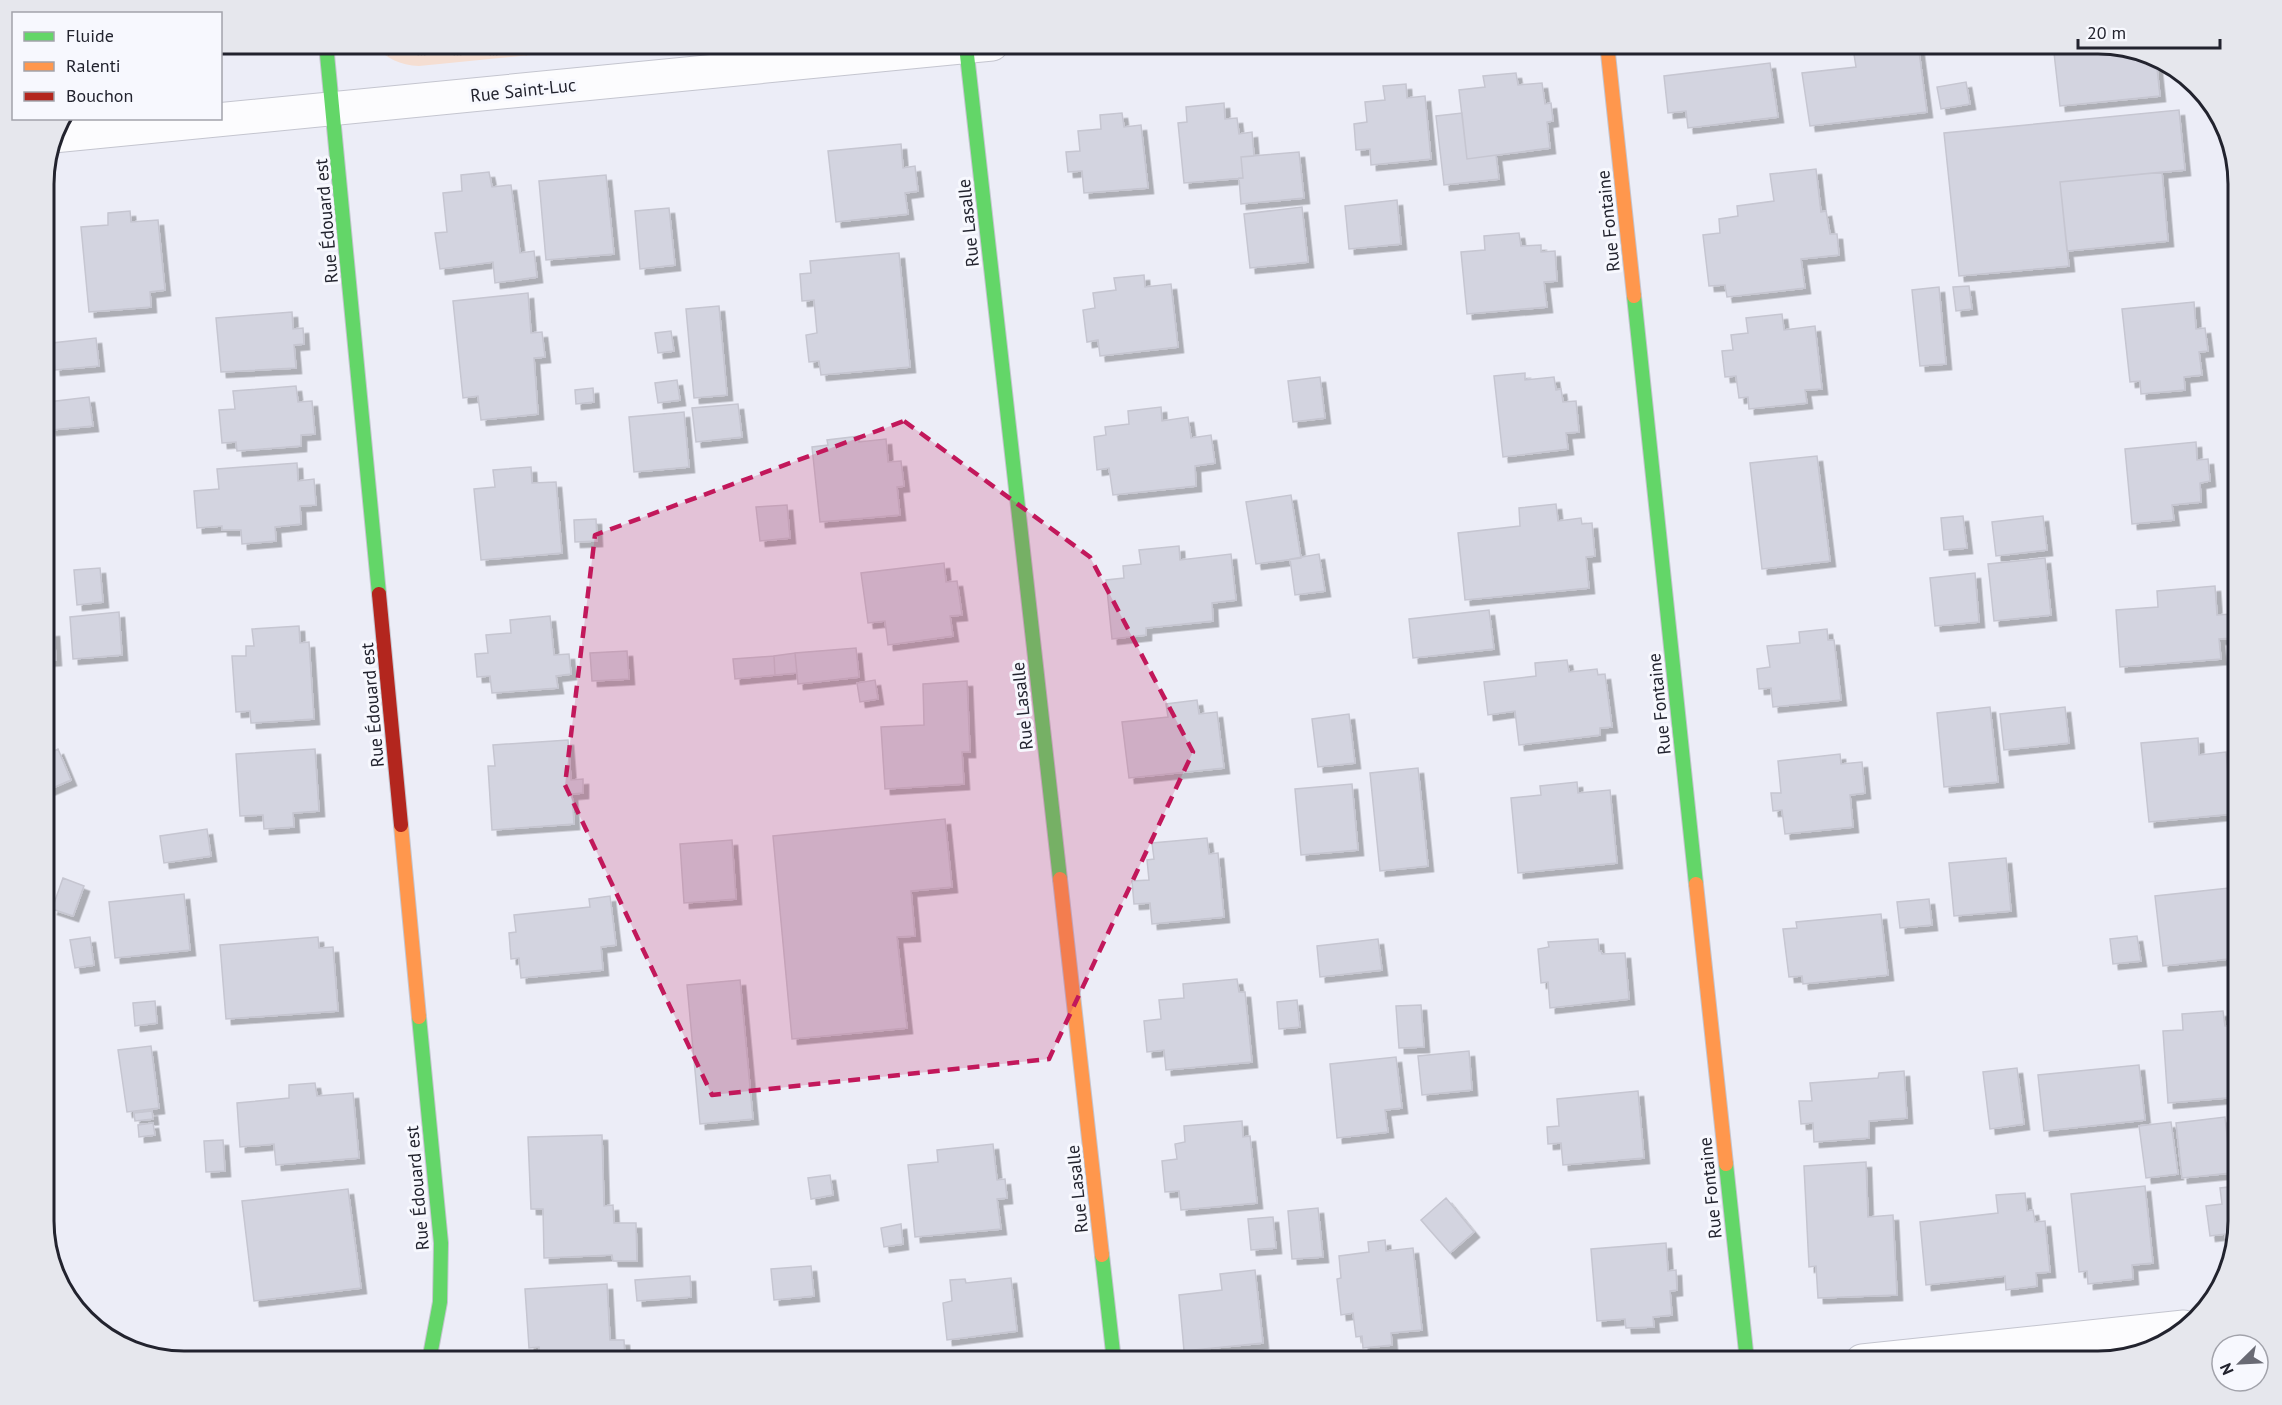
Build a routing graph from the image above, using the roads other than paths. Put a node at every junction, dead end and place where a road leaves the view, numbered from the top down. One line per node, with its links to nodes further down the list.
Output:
1 (327, 54): 5 (street, Rue Édouard est)
2 (888, 54): 5 (street, Rue Saint-Luc)
3 (980, 54): 11 (street, Rue Lasalle)
4 (1608, 54): 12 (street, Rue Fontaine)
5 (333, 109): 7 (street, Rue Saint-Luc); 10 (street, Rue Édouard est)
6 (219, 120): 8 (street, Rue Saint-Luc)
7 (222, 120)
8 (64, 135)
9 (2171, 1328): 13 (street)
10 (431, 1351)
11 (1113, 1351)
12 (1746, 1351)
13 (1963, 1351)

